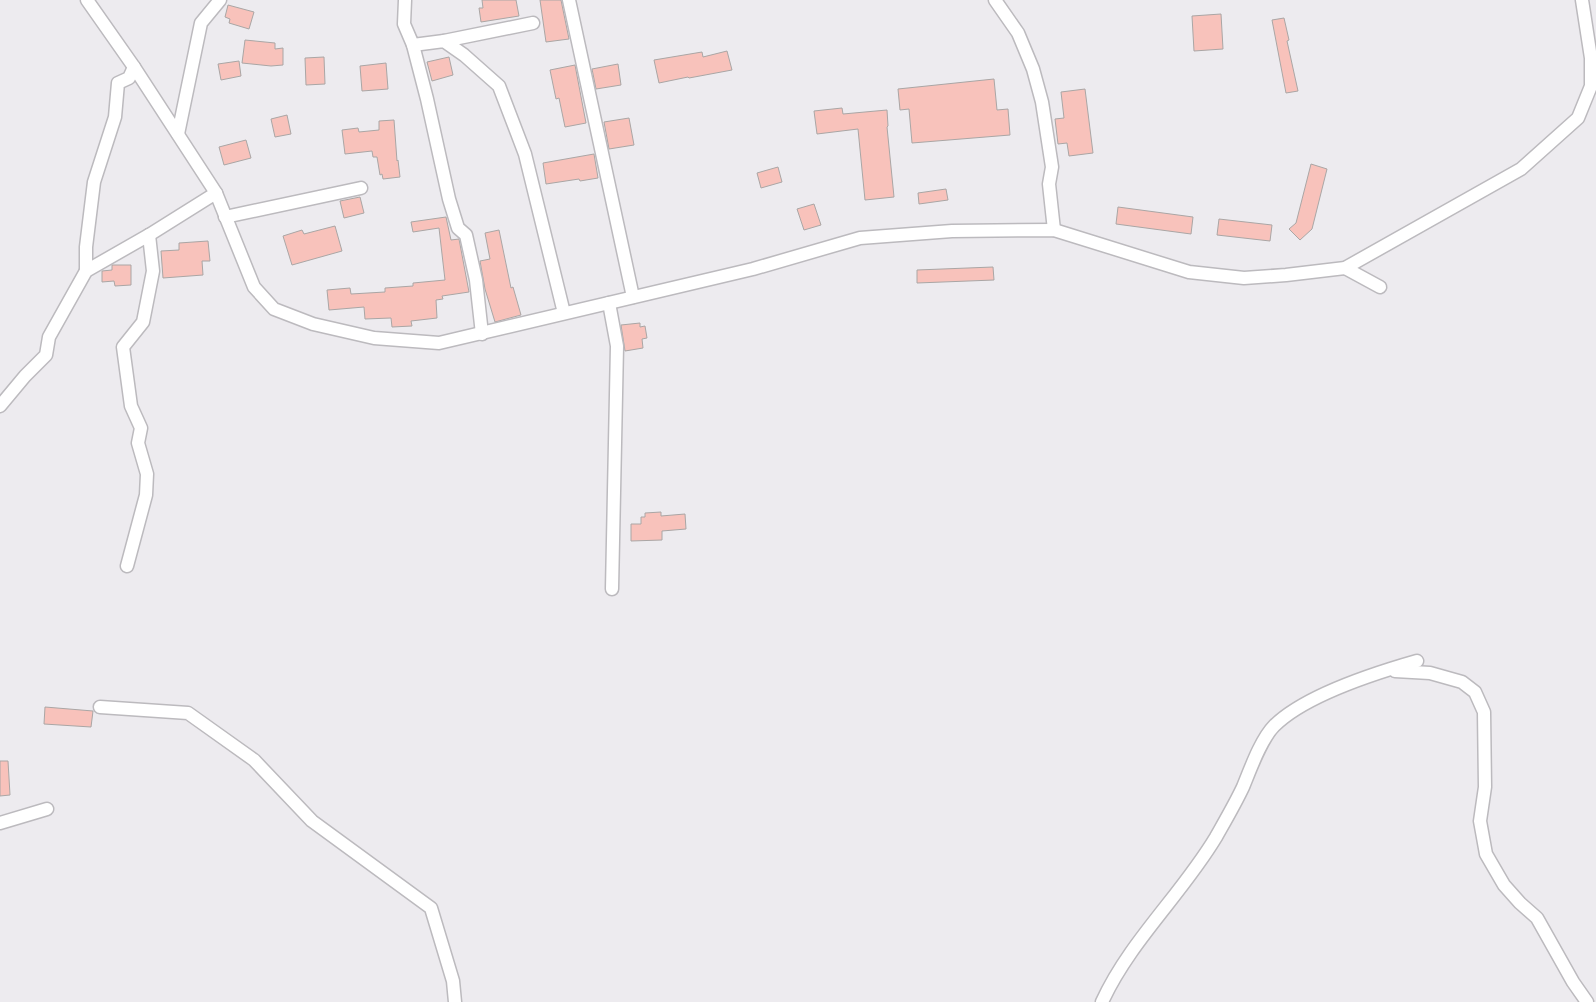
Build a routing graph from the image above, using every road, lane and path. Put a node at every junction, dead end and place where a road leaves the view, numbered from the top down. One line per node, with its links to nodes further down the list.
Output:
1 (86, 0): 10 (street)
2 (220, 0): 12 (street)
3 (405, 0): 9 (street)
4 (570, 0): 21 (street)
5 (995, 0): 16 (street)
6 (1582, 0): 11 (street)
7 (533, 23): 8 (street)
8 (444, 41): 9 (street); 23 (street)
9 (412, 45): 24 (street)
10 (134, 67): 12 (street); 19 (street)
11 (1594, 86): 18 (street)
12 (178, 134): 14 (street)
13 (361, 188): 15 (street)
14 (216, 193): 15 (street); 17 (street)
15 (225, 217): 24 (street)
16 (1054, 230): 18 (street); 21 (street)
17 (150, 235): 19 (street); 26 (street)
18 (1345, 268): 20 (street)
19 (86, 271): 25 (street)
20 (1380, 287)
21 (633, 297): 22 (street)
22 (609, 303): 23 (street); 27 (street)
23 (564, 313): 24 (street)
24 (482, 334)
25 (0, 406)
26 (127, 566)
27 (612, 589)
28 (1417, 661): 29 (street)
29 (1385, 670): 34 (street); 35 (street)
30 (100, 707): 33 (street)
31 (48, 810): 32 (street)
32 (0, 823)
33 (455, 1002)
34 (1102, 1002)
35 (1587, 1002)

